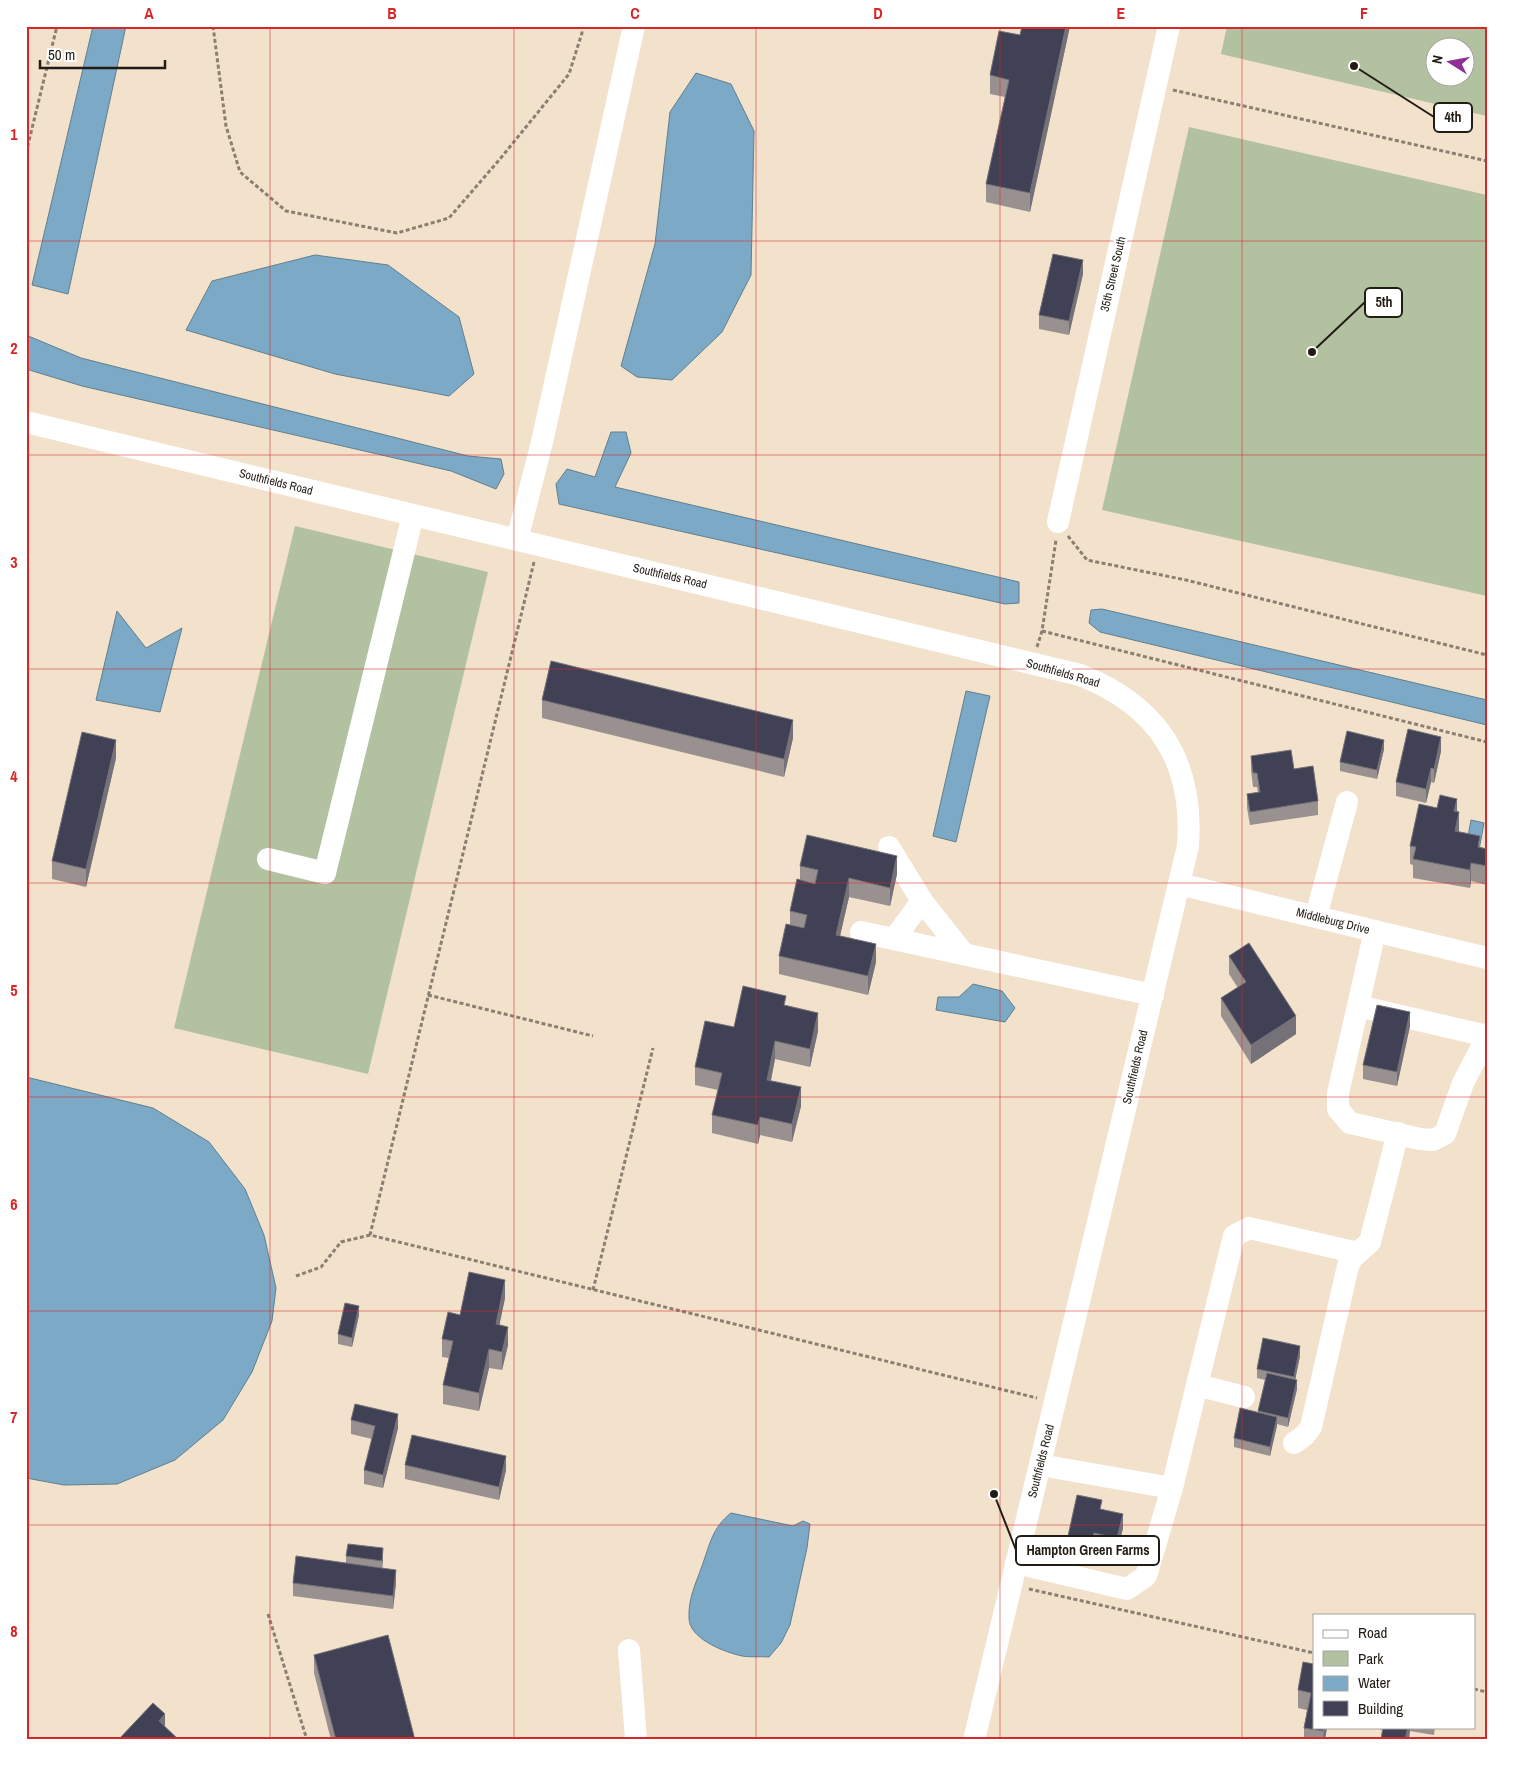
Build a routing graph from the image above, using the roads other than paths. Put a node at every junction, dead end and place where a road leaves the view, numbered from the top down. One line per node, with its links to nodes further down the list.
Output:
1 (634, 26): 6 (street)
2 (1169, 26): 5 (street, 35th Street South)
3 (26, 422): 4 (street, Southfields Road)
4 (413, 515): 6 (street, Southfields Road); 9 (street)
5 (1058, 522)
6 (528, 542): 10 (street, Southfields Road)
7 (1347, 802): 12 (street)
8 (889, 847): 11 (street)
9 (268, 859)
10 (1179, 884): 12 (street, Middleburg Drive); 18 (street, Southfields Road)
11 (922, 900): 15 (street); 16 (street)
12 (1316, 916): 13 (street, Middleburg Drive)
13 (1375, 931): 17 (street, Middleburg Drive); 19 (street)
14 (861, 932): 15 (street)
15 (894, 939): 16 (street)
16 (964, 954): 18 (street)
17 (1487, 958)
18 (1153, 995): 26 (street, Southfields Road)
19 (1358, 1006): 20 (street); 21 (street)
20 (1487, 1036): 21 (street)
21 (1398, 1134): 22 (street)
22 (1358, 1253): 23 (street); 25 (street)
23 (1197, 1385): 24 (street); 27 (street)
24 (1244, 1398)
25 (1294, 1443)
26 (1040, 1465): 27 (street); 28 (street, Southfields Road)
27 (1172, 1488): 28 (street)
28 (1016, 1563): 31 (street, Southfields Road)
29 (629, 1650): 30 (street)
30 (636, 1740)
31 (974, 1740)

